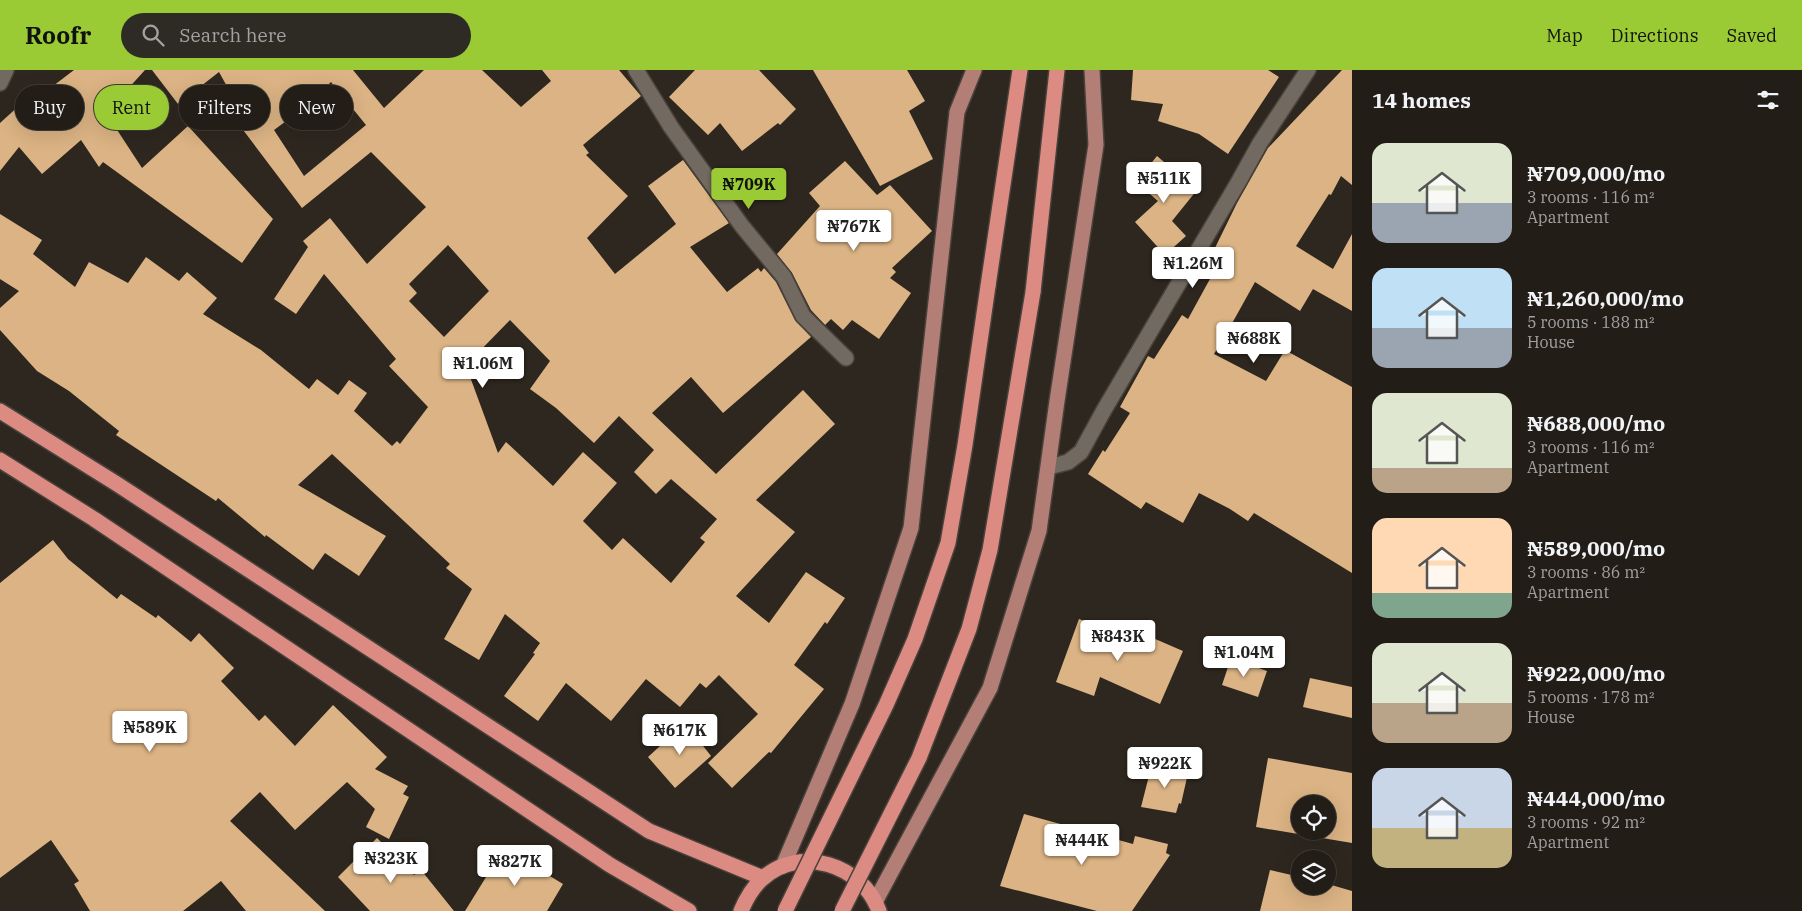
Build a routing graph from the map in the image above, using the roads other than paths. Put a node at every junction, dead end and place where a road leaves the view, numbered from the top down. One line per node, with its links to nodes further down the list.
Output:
1 (6, 70): 8 (street)
2 (636, 70): 9 (street)
3 (974, 70): 13 (main road)
4 (1020, 70): 18 (highway, bridge)
5 (1057, 70): 19 (highway, bridge)
6 (1092, 70): 12 (main road)
7 (1308, 70): 12 (street)
8 (0, 83)
9 (846, 358)
10 (0, 411): 14 (highway)
11 (0, 460): 16 (highway)
12 (1049, 467): 15 (main road)
13 (783, 866): 14 (highway); 15 (highway)
14 (763, 878): 17 (highway)
15 (877, 906)
16 (689, 911)
17 (741, 911)
18 (785, 911)
19 (842, 911)

